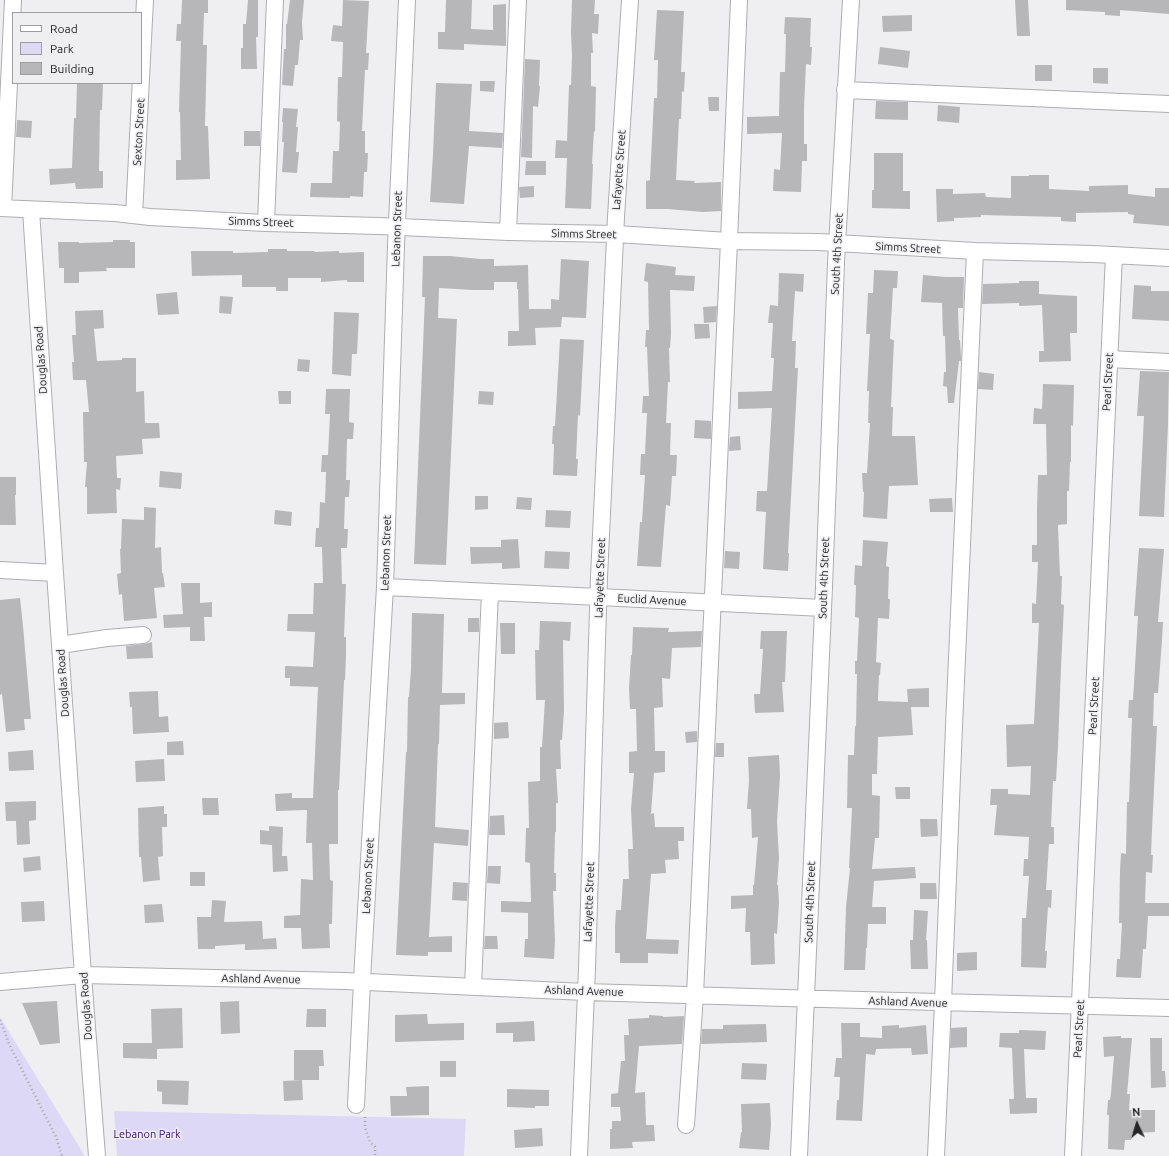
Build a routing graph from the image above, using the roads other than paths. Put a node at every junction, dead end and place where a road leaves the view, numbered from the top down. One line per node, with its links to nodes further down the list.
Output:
1 (13, 0): 9 (street)
2 (145, 0): 11 (street, Sexton Street)
3 (276, 0): 18 (street)
4 (407, 0): 19 (street, Lebanon Street)
5 (518, 0): 20 (street)
6 (630, 0): 21 (street, Lafayette Street)
7 (739, 0): 22 (street)
8 (850, 0): 13 (street, South 4th Street)
9 (12, 12)
10 (12, 19): 15 (street)
11 (142, 59)
12 (141, 84): 17 (street, Sexton Street)
13 (846, 90): 14 (street); 23 (street, South 4th Street)
14 (1169, 104)
15 (2, 208): 16 (street, Simms Street)
16 (31, 210): 17 (street, Simms Street); 30 (street, Douglas Road)
17 (134, 215): 18 (street, Simms Street)
18 (266, 223): 19 (street, Simms Street)
19 (396, 227): 20 (street, Simms Street); 31 (street, Lebanon Street)
20 (508, 232): 21 (street, Simms Street)
21 (616, 234): 22 (street, Simms Street); 33 (street, Lafayette Street)
22 (730, 241): 23 (street, Simms Street); 34 (street)
23 (837, 244): 24 (street, Simms Street); 35 (street, South 4th Street)
24 (975, 251): 25 (street, Simms Street); 45 (street)
25 (1114, 255): 26 (street, Simms Street); 27 (street, Pearl Street)
26 (1169, 258)
27 (1109, 359): 28 (street); 46 (street, Pearl Street)
28 (1169, 362)
29 (0, 570): 30 (street)
30 (55, 573): 37 (street, Douglas Road)
31 (385, 587): 32 (street, Euclid Avenue); 39 (street, Lebanon Street)
32 (490, 592): 33 (street, Euclid Avenue); 41 (street)
33 (599, 597): 34 (street, Euclid Avenue); 42 (street, Lafayette Street)
34 (713, 603): 35 (street, Euclid Avenue); 43 (street)
35 (823, 608): 44 (street, South 4th Street)
36 (143, 635): 37 (street)
37 (60, 645): 38 (street, Douglas Road)
38 (83, 975): 39 (street, Ashland Avenue); 40 (street, Ashland Avenue); 50 (street, Douglas Road)
39 (362, 981): 41 (street, Ashland Avenue); 48 (street, Lebanon Street)
40 (0, 982)
41 (473, 986): 42 (street, Ashland Avenue)
42 (586, 992): 43 (street, Ashland Avenue); 51 (street, Lafayette Street)
43 (695, 995): 44 (street, Ashland Avenue); 49 (street)
44 (806, 999): 45 (street, Ashland Avenue); 52 (street, South 4th Street)
45 (943, 1003): 46 (street, Ashland Avenue); 53 (street)
46 (1080, 1006): 47 (street, Ashland Avenue); 54 (street, Pearl Street)
47 (1169, 1008)
48 (361, 1109)
49 (686, 1125)
50 (98, 1156)
51 (579, 1156)
52 (799, 1156)
53 (936, 1156)
54 (1073, 1156)

